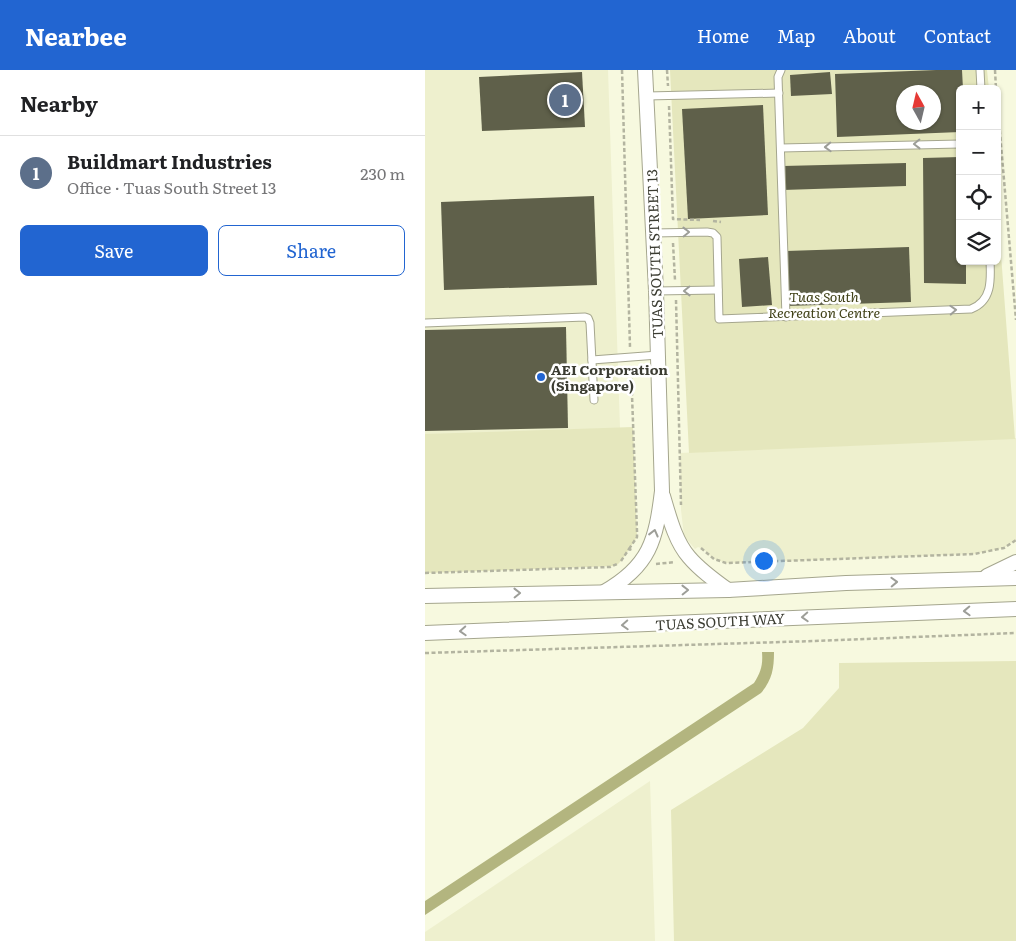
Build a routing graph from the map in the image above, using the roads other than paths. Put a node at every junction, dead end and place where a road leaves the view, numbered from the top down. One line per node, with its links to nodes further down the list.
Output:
1 (645, 70): 6 (street, TUAS SOUTH STREET 13)
2 (781, 70): 5 (lane)
3 (980, 70): 4 (lane)
4 (981, 85)
5 (779, 93): 6 (lane); 8 (lane)
6 (647, 96): 9 (street, TUAS SOUTH STREET 13)
7 (956, 144): 8 (lane, one-way to 8)
8 (781, 148): 13 (lane)
9 (654, 233): 11 (lane, one-way to 11); 12 (street, TUAS SOUTH STREET 13)
10 (990, 265): 13 (lane, one-way to 10)
11 (718, 290): 12 (lane, one-way to 12); 13 (lane)
12 (657, 291): 15 (street, TUAS SOUTH STREET 13)
13 (786, 317)
14 (425, 322): 16 (lane)
15 (658, 355): 16 (lane); 18 (street, TUAS SOUTH STREET 13)
16 (591, 360): 17 (lane)
17 (594, 400)
18 (662, 491): 22 (street); 23 (street, TUAS SOUTH STREET 13, one-way to 18)
19 (1016, 562): 21 (street)
20 (1016, 578): 21 (street)
21 (980, 580): 22 (street, one-way to 21)
22 (728, 590): 23 (street, one-way to 22)
23 (601, 593): 24 (street, one-way to 23)
24 (425, 596)
25 (1016, 609): 26 (street, TUAS SOUTH WAY, one-way to 26)
26 (425, 633)

